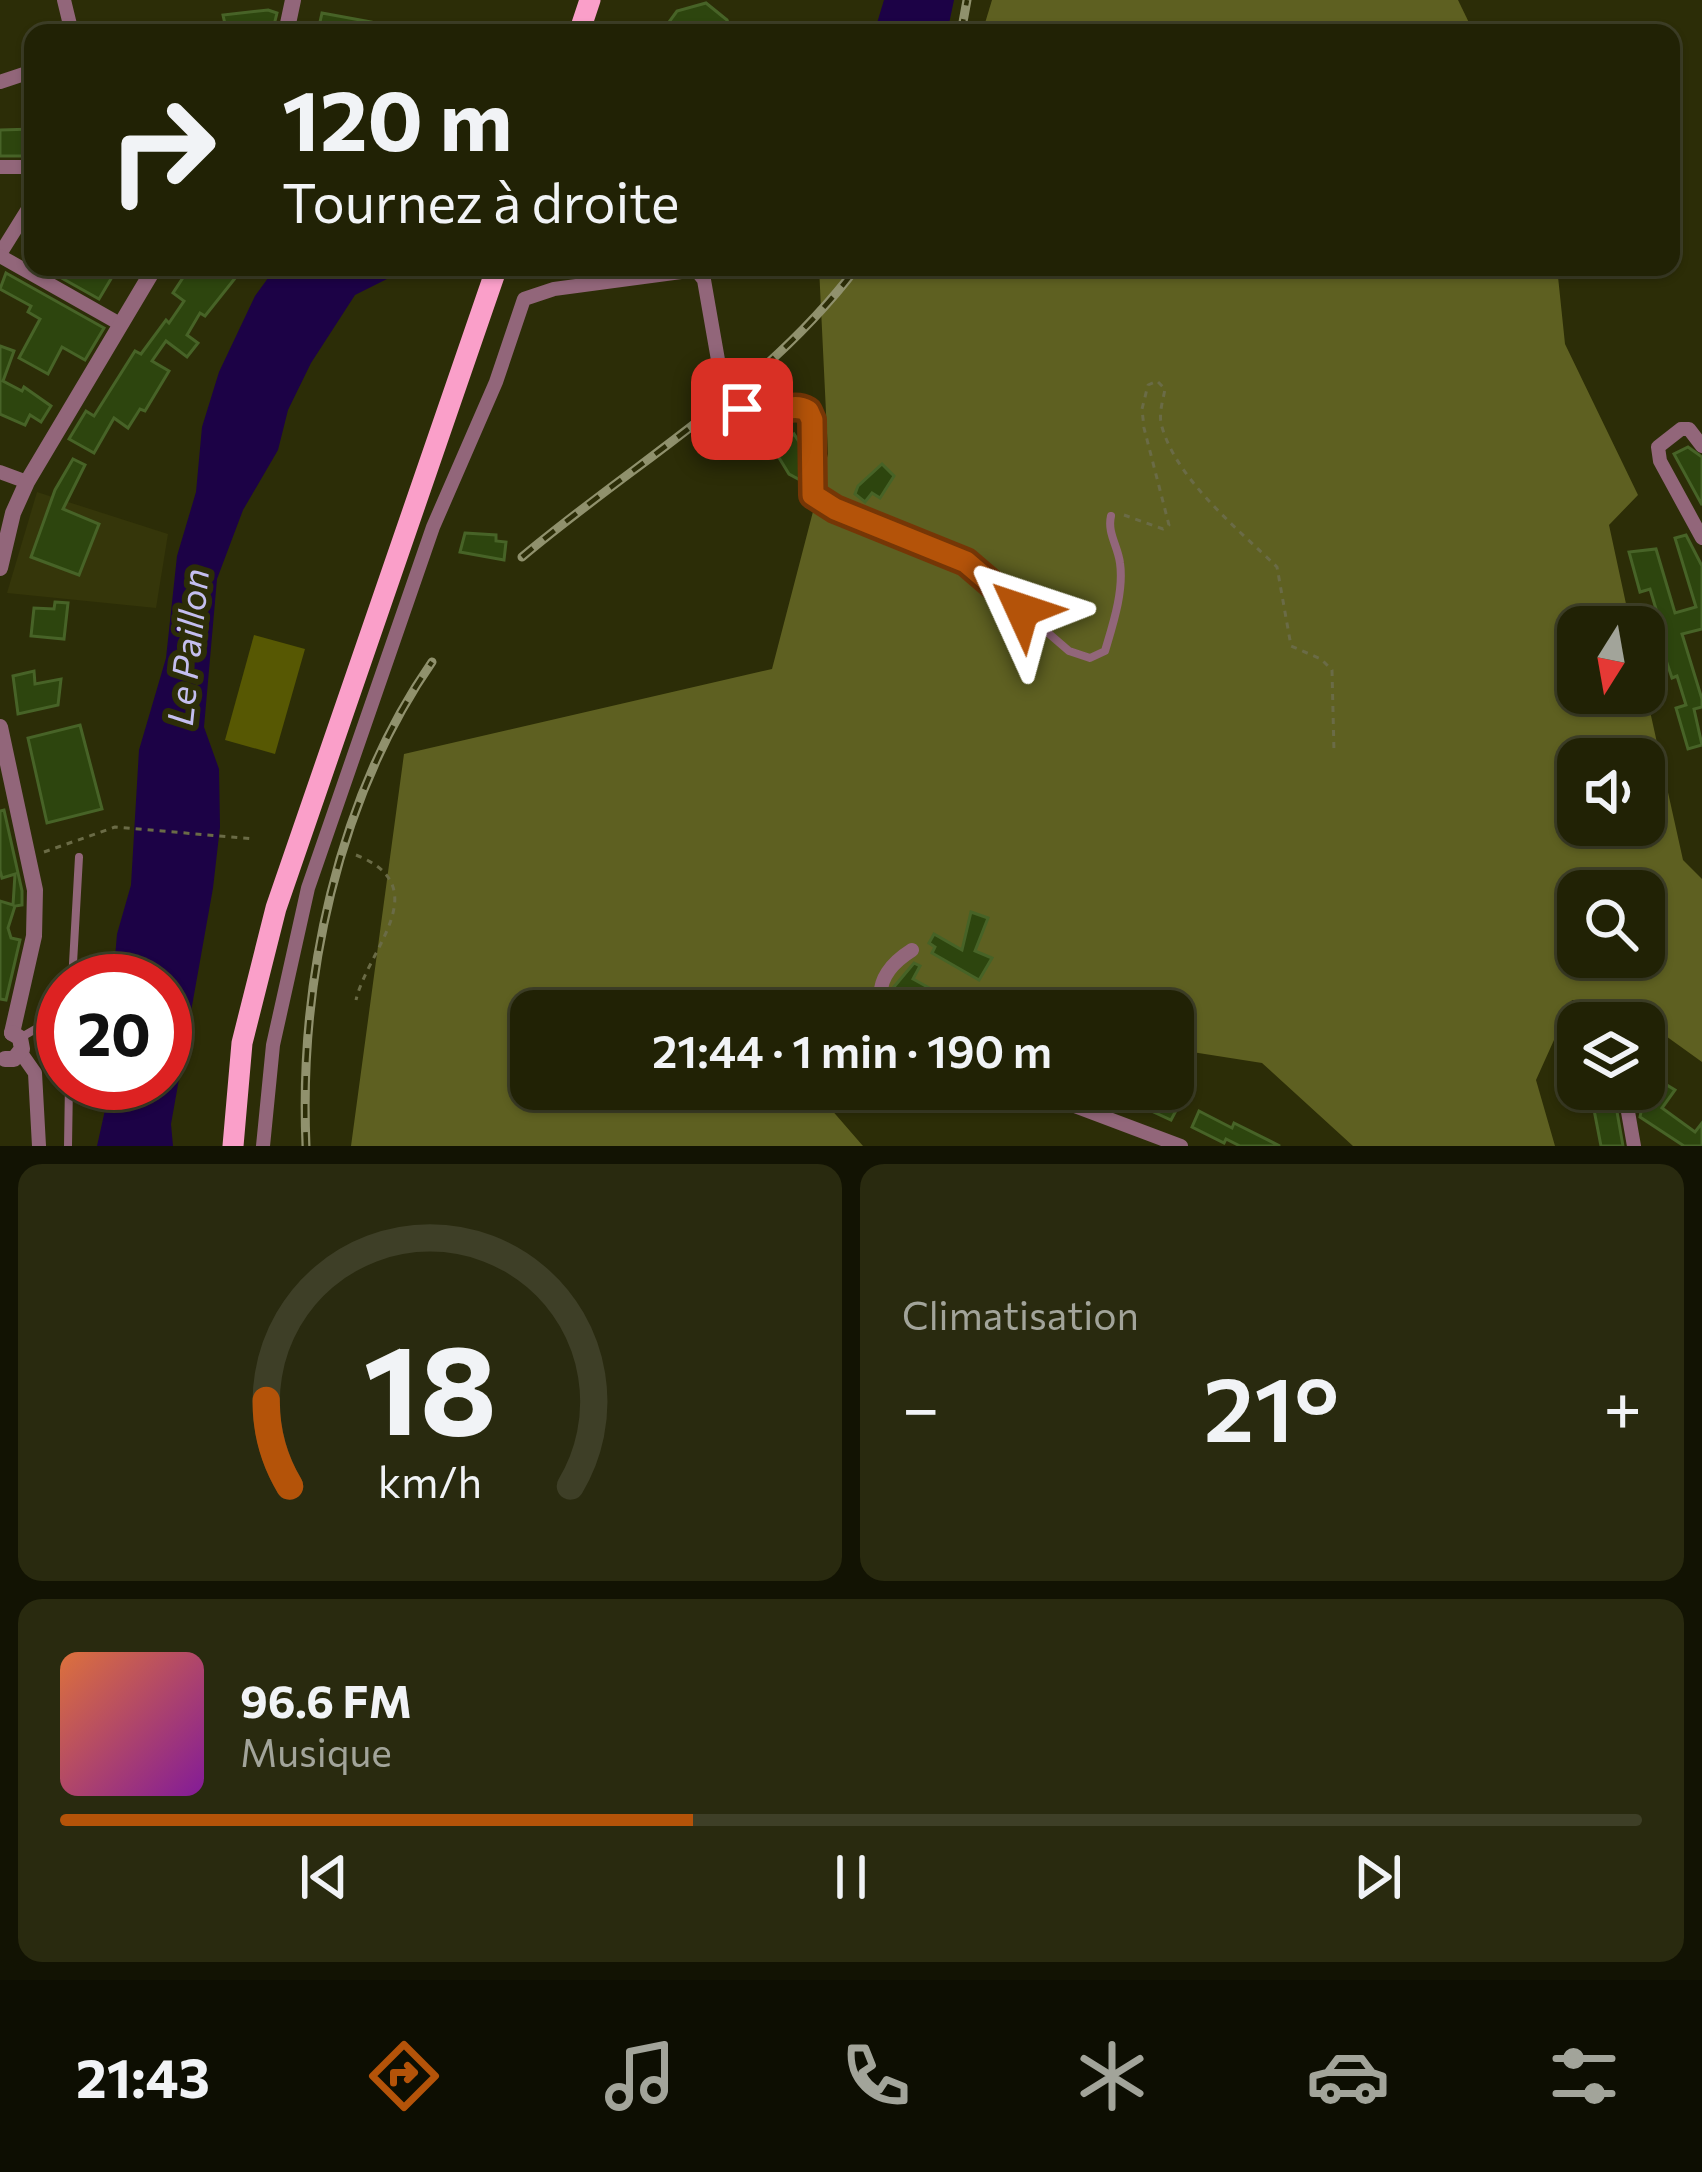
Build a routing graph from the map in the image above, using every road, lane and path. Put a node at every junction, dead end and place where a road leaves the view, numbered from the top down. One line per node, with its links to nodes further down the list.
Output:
1 (24, 216): 2 (street)
2 (0, 255)
3 (37, 276): 9 (street)
4 (149, 276): 9 (street)
5 (499, 276): 8 (main road)
6 (651, 276): 37 (street)
7 (701, 276): 10 (street)
8 (484, 317): 35 (main road); 36 (main road)
9 (120, 324): 13 (street)
10 (751, 418): 14 (lane)
11 (1702, 446): 15 (street)
12 (0, 472): 13 (street)
13 (27, 482): 16 (street)
14 (1111, 516): 18 (path)
15 (1702, 538)
16 (0, 568)
17 (0, 727): 19 (street)
18 (1334, 752)
19 (5, 776): 22 (street)
20 (255, 839): 22 (path)
21 (356, 855): 27 (path)
22 (31, 856): 29 (street)
23 (79, 857): 25 (lane)
24 (911, 950): 26 (street)
25 (74, 954)
26 (880, 990)
27 (356, 1000)
28 (36, 1029): 29 (lane)
29 (8, 1049): 33 (street)
30 (69, 1110): 34 (lane)
31 (1085, 1110): 38 (street)
32 (1628, 1110): 39 (street)
33 (39, 1146)
34 (68, 1146)
35 (232, 1146)
36 (242, 1146)
37 (263, 1146)
38 (1181, 1146)
39 (1634, 1146)

